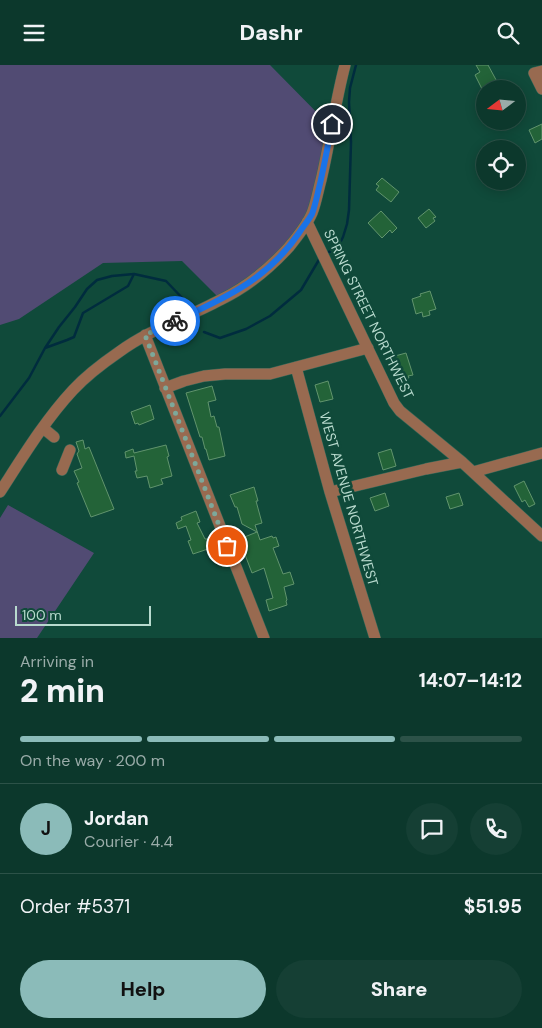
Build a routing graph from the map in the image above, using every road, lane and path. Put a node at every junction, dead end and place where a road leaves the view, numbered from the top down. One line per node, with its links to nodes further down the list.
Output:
1 (345, 65): 4 (street)
2 (542, 71): 3 (street)
3 (542, 89)
4 (307, 222): 5 (street); 6 (street, SPRING STREET NORTHWEST)
5 (145, 335): 8 (street); 9 (street)
6 (368, 349): 7 (street); 15 (street, SPRING STREET NORTHWEST)
7 (296, 367): 8 (street); 19 (street, WEST AVENUE NORTHWEST)
8 (165, 387): 21 (street)
9 (43, 428): 10 (street); 12 (street)
10 (54, 437)
11 (70, 450): 16 (street)
12 (27, 451): 14 (street); 18 (street)
13 (542, 453): 17 (street)
14 (38, 457)
15 (462, 462): 17 (street, SPRING STREET NORTHWEST); 19 (street)
16 (62, 470)
17 (473, 472): 20 (street, SPRING STREET NORTHWEST)
18 (0, 492)
19 (330, 492): 22 (street, WEST AVENUE NORTHWEST)
20 (542, 536)
21 (264, 638)
22 (375, 638)

